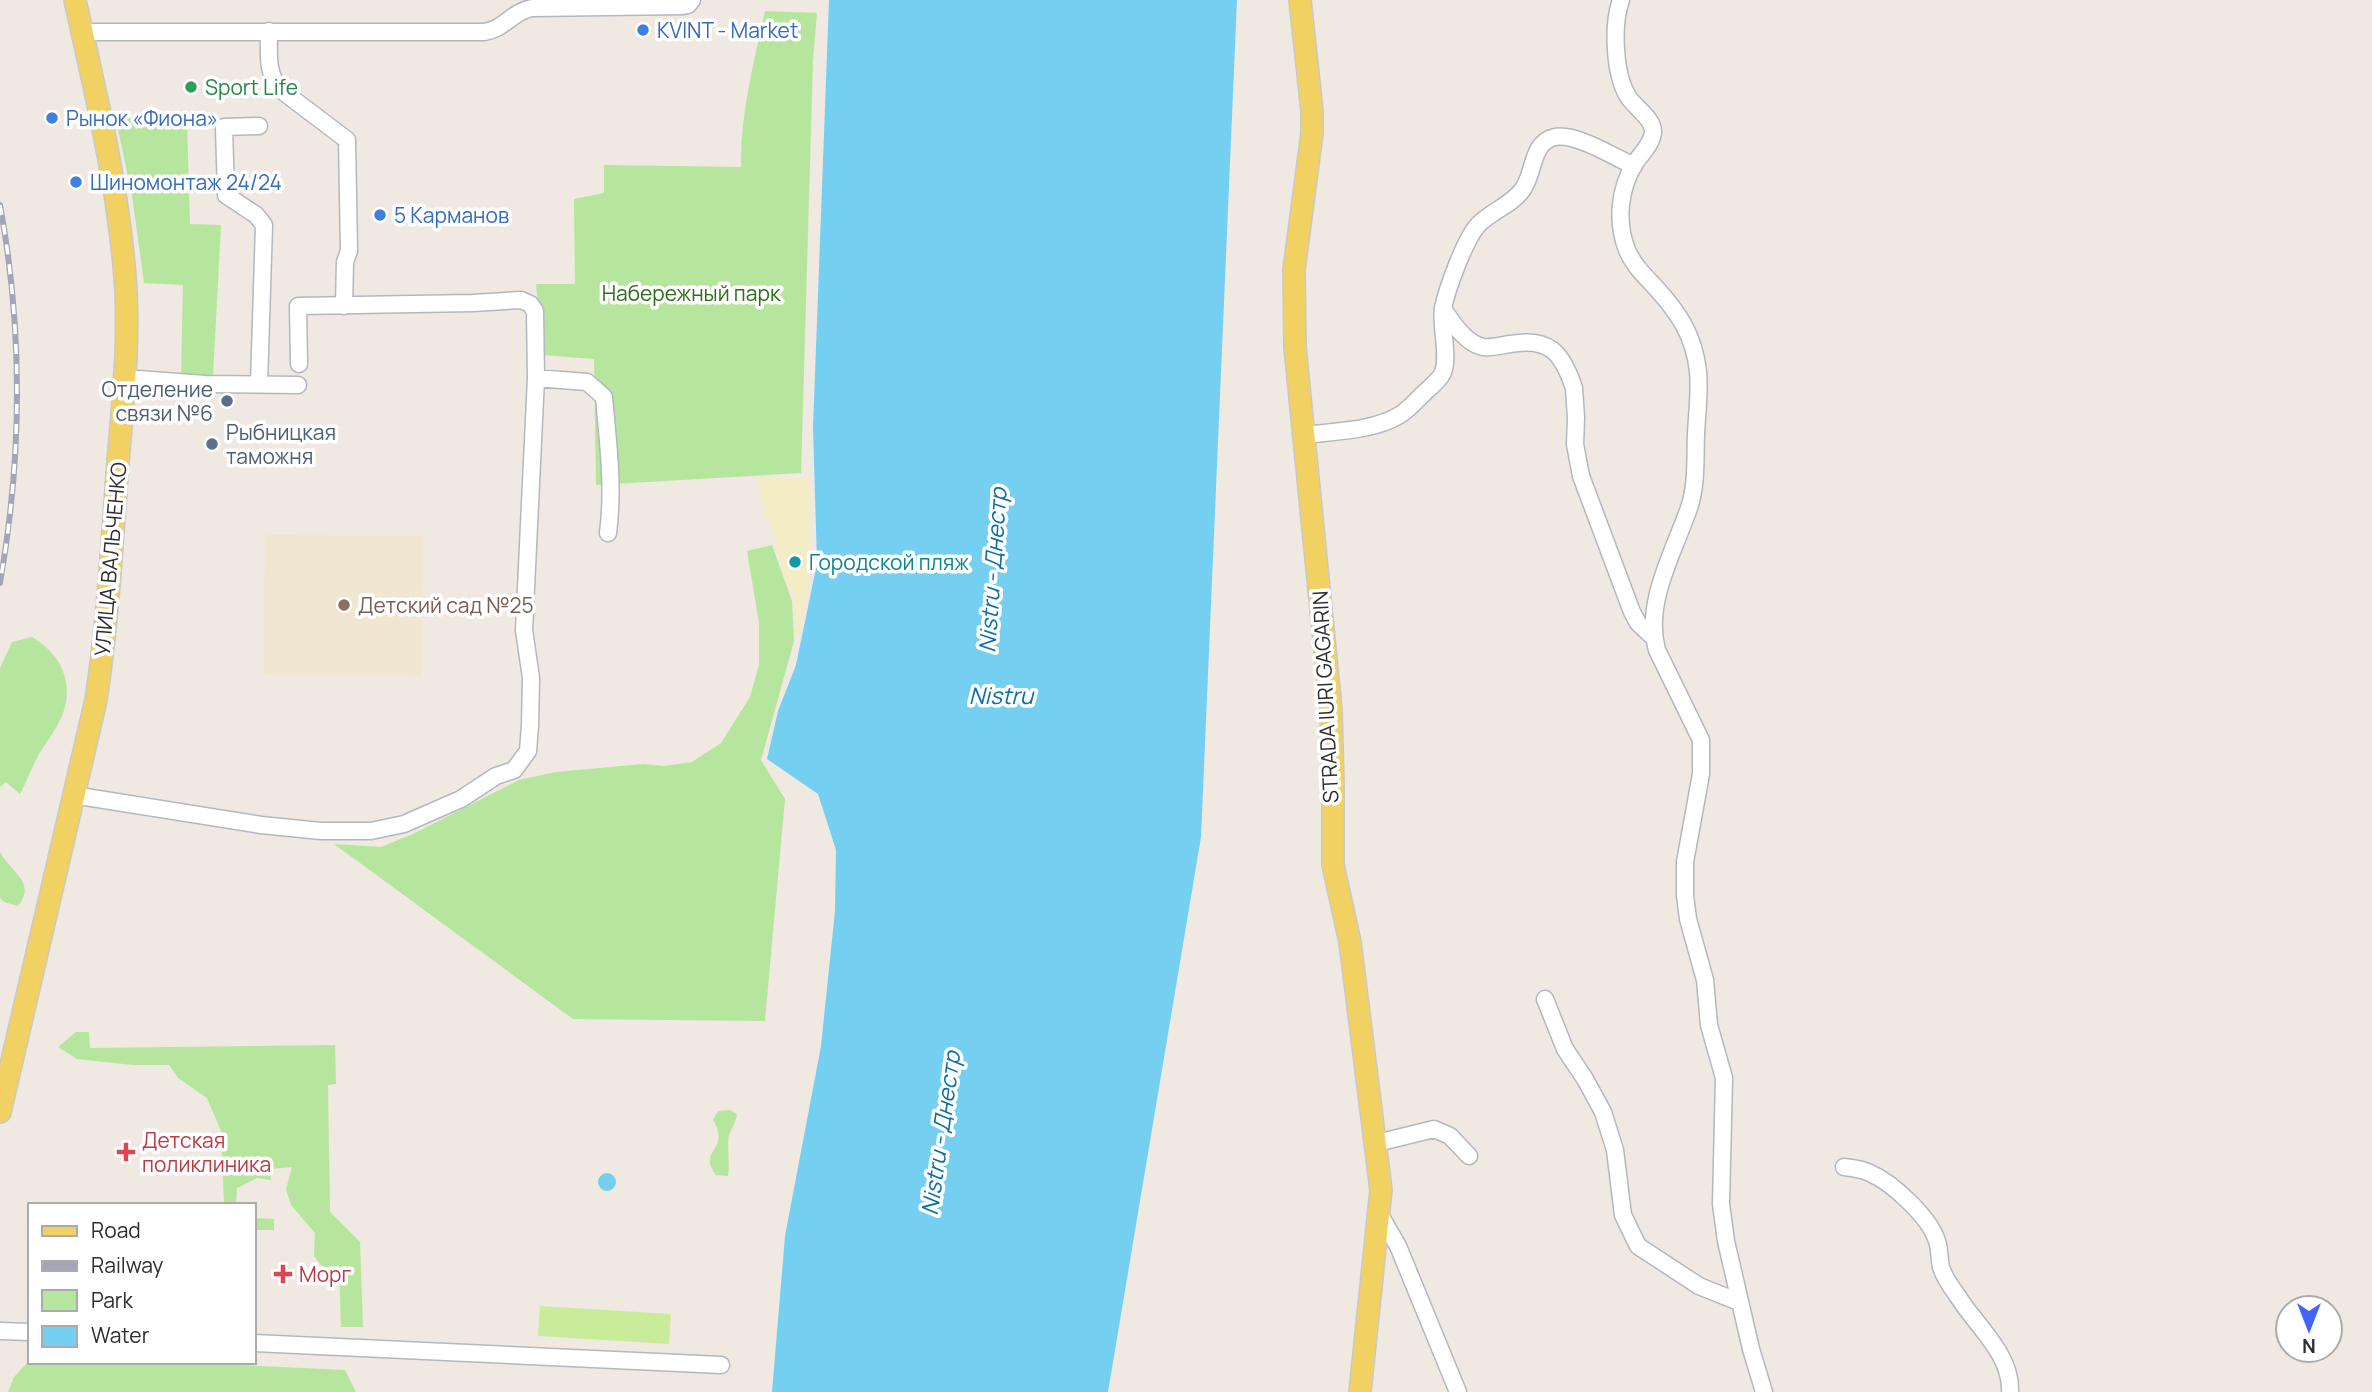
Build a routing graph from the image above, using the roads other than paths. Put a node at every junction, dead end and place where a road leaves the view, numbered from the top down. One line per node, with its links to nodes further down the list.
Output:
1 (75, 0): 8 (main road, УЛИЦА ВАЛЬЧЕНКО)
2 (692, 0): 5 (street)
3 (1300, 0): 18 (main road, STRADA IURI GAGARIN)
4 (1621, 0): 10 (street)
5 (619, 3): 6 (street)
6 (580, 4): 7 (street)
7 (269, 31): 8 (street); 11 (street)
8 (82, 32): 14 (main road, УЛИЦА ВАЛЬЧЕНКО)
9 (259, 127): 16 (street)
10 (1634, 166): 12 (street); 20 (street)
11 (344, 306): 13 (street); 15 (street)
12 (1443, 309): 18 (street); 20 (street)
13 (299, 365)
14 (124, 378): 16 (street); 21 (main road, УЛИЦА ВАЛЬЧЕНКО)
15 (536, 378): 19 (street); 21 (street)
16 (259, 384): 17 (street)
17 (298, 385)
18 (1305, 435): 24 (main road, STRADA IURI GAGARIN)
19 (608, 533)
20 (1653, 637): 28 (street)
21 (73, 794): 23 (main road, УЛИЦА ВАЛЬЧЕНКО)
22 (1545, 999): 28 (street)
23 (0, 1112)
24 (1377, 1143): 25 (street); 27 (main road, STRADA IURI GAGARIN)
25 (1469, 1156)
26 (1844, 1167): 36 (street)
27 (1380, 1215): 33 (main road, STRADA IURI GAGARIN); 34 (street)
28 (1739, 1302): 35 (street)
29 (0, 1331): 30 (street)
30 (28, 1332)
31 (256, 1343): 32 (street)
32 (721, 1365)
33 (1360, 1392)
34 (1458, 1392)
35 (1764, 1392)
36 (2010, 1392)

